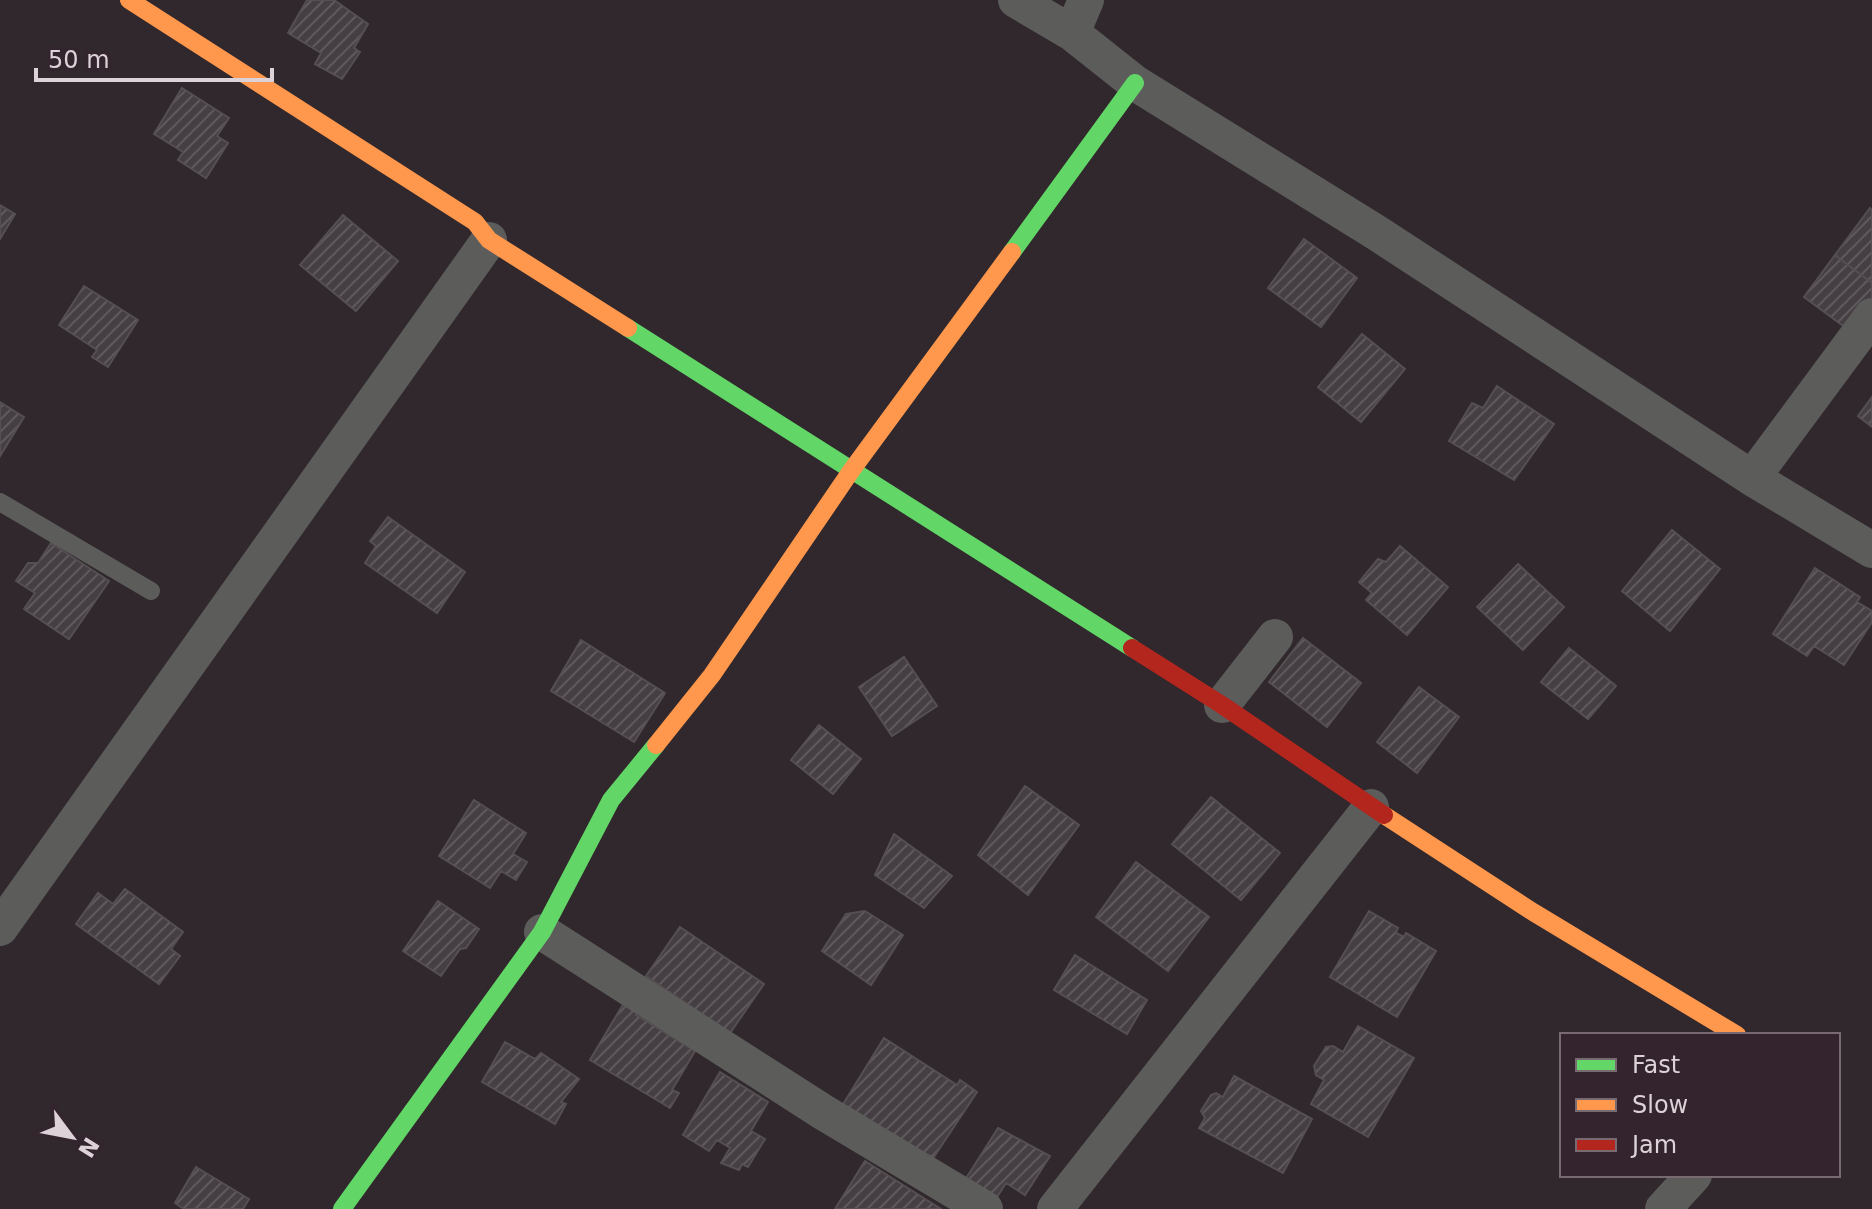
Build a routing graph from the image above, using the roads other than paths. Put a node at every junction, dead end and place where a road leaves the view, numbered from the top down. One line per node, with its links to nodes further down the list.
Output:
1 (129, 0): 6 (street)
2 (1016, 0): 4 (street)
3 (1086, 0): 4 (street)
4 (1072, 33): 5 (street)
5 (1135, 83): 8 (street); 9 (street)
6 (489, 240): 8 (street); 16 (street)
7 (1872, 316): 9 (street)
8 (851, 471): 14 (street); 17 (street)
9 (1752, 478): 11 (street)
10 (0, 502): 12 (lane)
11 (1872, 550)
12 (151, 591)
13 (1275, 637): 14 (street)
14 (1222, 705): 15 (street)
15 (1371, 807): 18 (street); 22 (street)
16 (0, 928)
17 (542, 932): 20 (street); 21 (street)
18 (1734, 1033)
19 (1692, 1177): 23 (street)
20 (342, 1209)
21 (985, 1209)
22 (1055, 1209)
23 (1663, 1209)

